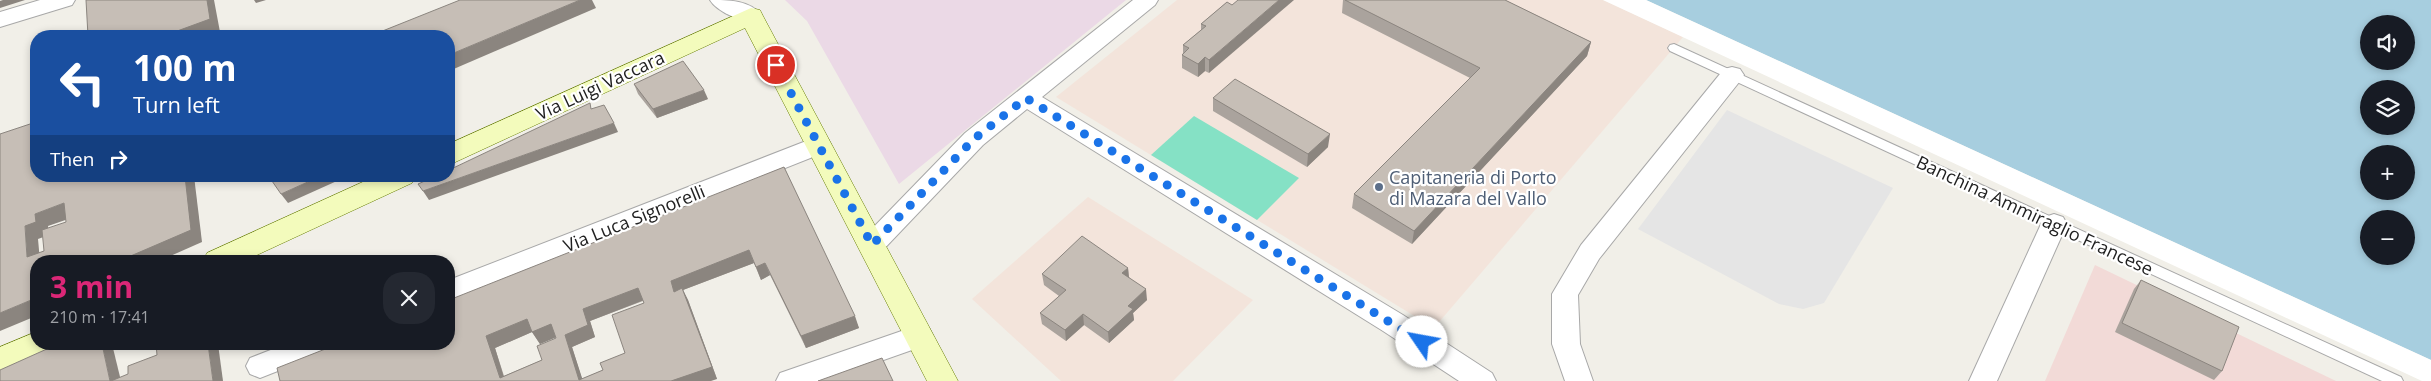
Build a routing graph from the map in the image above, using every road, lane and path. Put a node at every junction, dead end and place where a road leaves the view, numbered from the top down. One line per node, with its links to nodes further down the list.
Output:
1 (64, 0): 5 (street)
2 (720, 0): 4 (street)
3 (1147, 0): 8 (street)
4 (751, 16): 9 (main road); 10 (main road, Via Luigi Vaccara)
5 (0, 20)
6 (1674, 48): 7 (lane, Banchina Ammiraglio Francese)
7 (1732, 75): 12 (lane, Banchina Ammiraglio Francese); 24 (street)
8 (1026, 98): 13 (street); 23 (street)
9 (819, 145): 13 (main road); 15 (street, Via Luca Signorelli)
10 (455, 152)
11 (389, 182): 14 (main road)
12 (2054, 224): 25 (street); 26 (lane, Banchina Ammiraglio Francese)
13 (872, 245): 16 (main road)
14 (237, 255)
15 (455, 289)
16 (919, 336): 21 (street); 22 (main road)
17 (30, 347): 19 (main road)
18 (299, 350): 20 (street)
19 (0, 361)
20 (258, 364)
21 (790, 381)
22 (943, 381)
23 (1482, 381)
24 (1580, 381)
25 (1983, 381)
26 (2396, 381)

